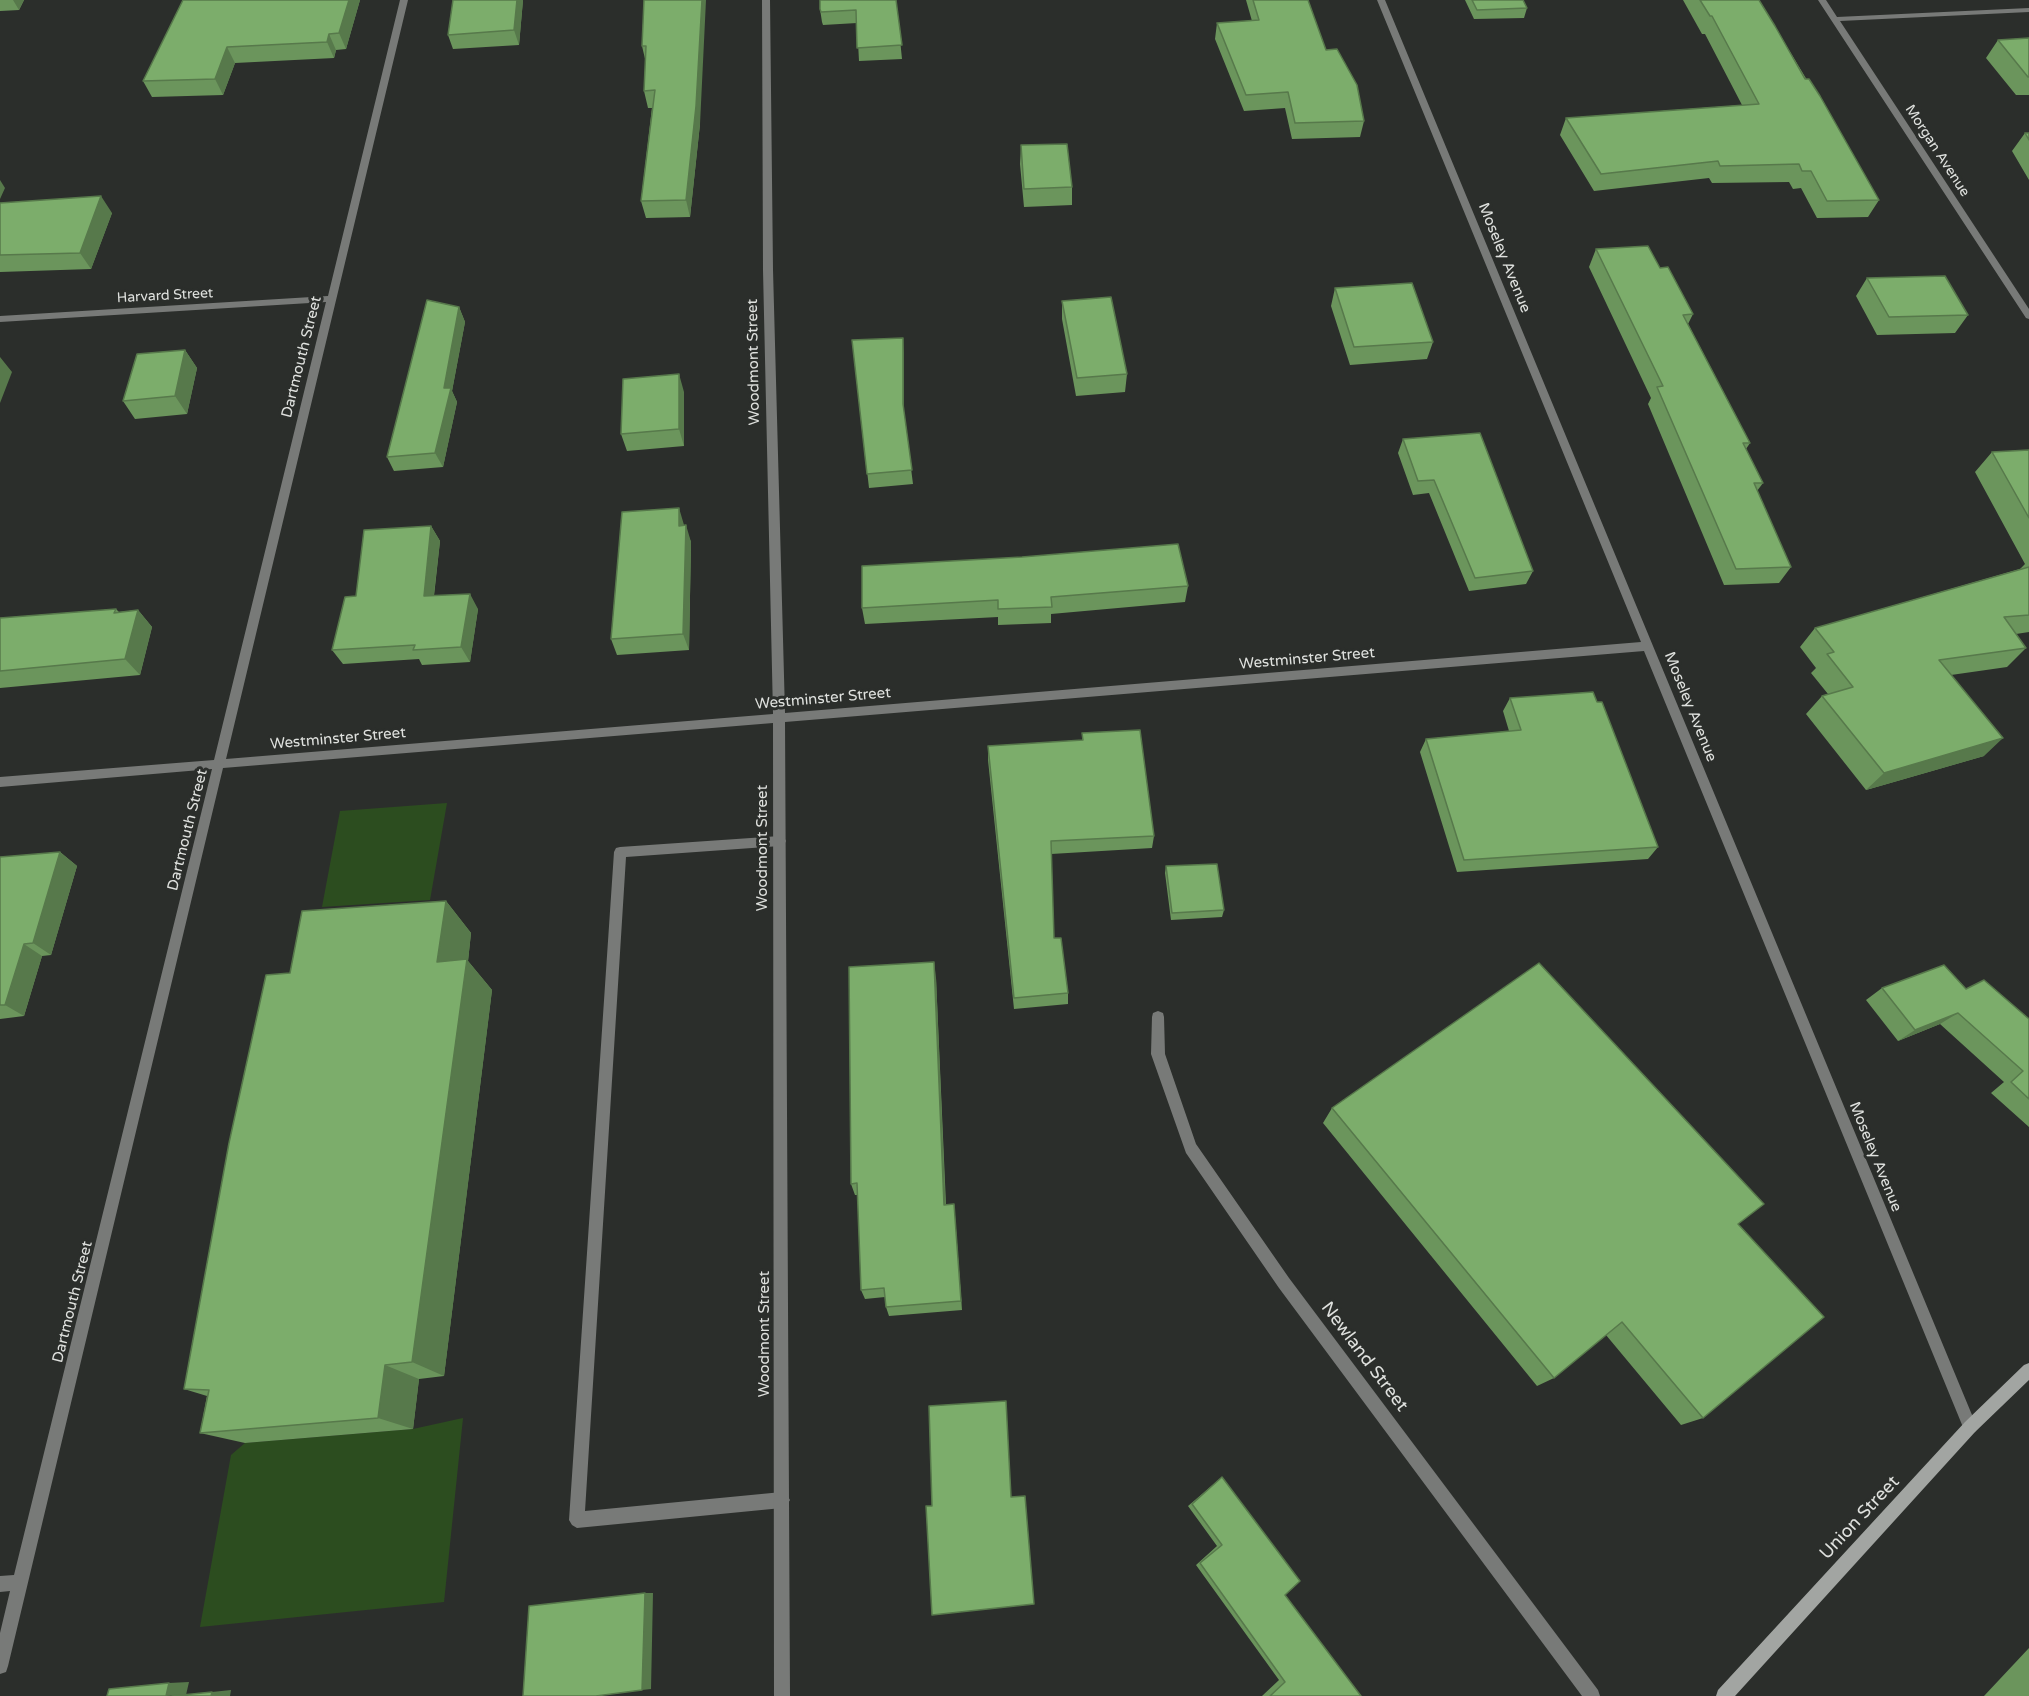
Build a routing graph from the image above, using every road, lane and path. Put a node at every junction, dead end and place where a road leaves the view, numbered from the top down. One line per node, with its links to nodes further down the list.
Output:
1 (404, 0): 7 (street, Dartmouth Street)
2 (766, 0): 11 (street, Woodmont Street)
3 (1381, 0): 10 (street, Moseley Avenue)
4 (1822, 0): 6 (street, Morgan Avenue)
5 (2029, 10): 6 (street)
6 (1835, 19): 8 (street, Morgan Avenue)
7 (331, 299): 9 (street, Harvard Street); 12 (street, Dartmouth Street)
8 (2029, 316)
9 (0, 319)
10 (1648, 646): 11 (street, Westminster Street); 17 (street, Moseley Avenue)
11 (779, 717): 12 (street, Westminster Street); 14 (street, Woodmont Street)
12 (219, 764): 13 (street, Westminster Street); 19 (street, Dartmouth Street)
13 (0, 782)
14 (780, 841): 18 (street, Woodmont Street); 18 (street)
15 (1158, 1017): 23 (street, Newland Street)
16 (2029, 1370): 17 (main road, Union Street)
17 (1970, 1427): 24 (main road, Union Street)
18 (782, 1500): 22 (street, Woodmont Street)
19 (20, 1582): 20 (street); 21 (street, Dartmouth Street)
20 (0, 1584)
21 (0, 1666)
22 (782, 1696)
23 (1592, 1696)
24 (1724, 1696)

